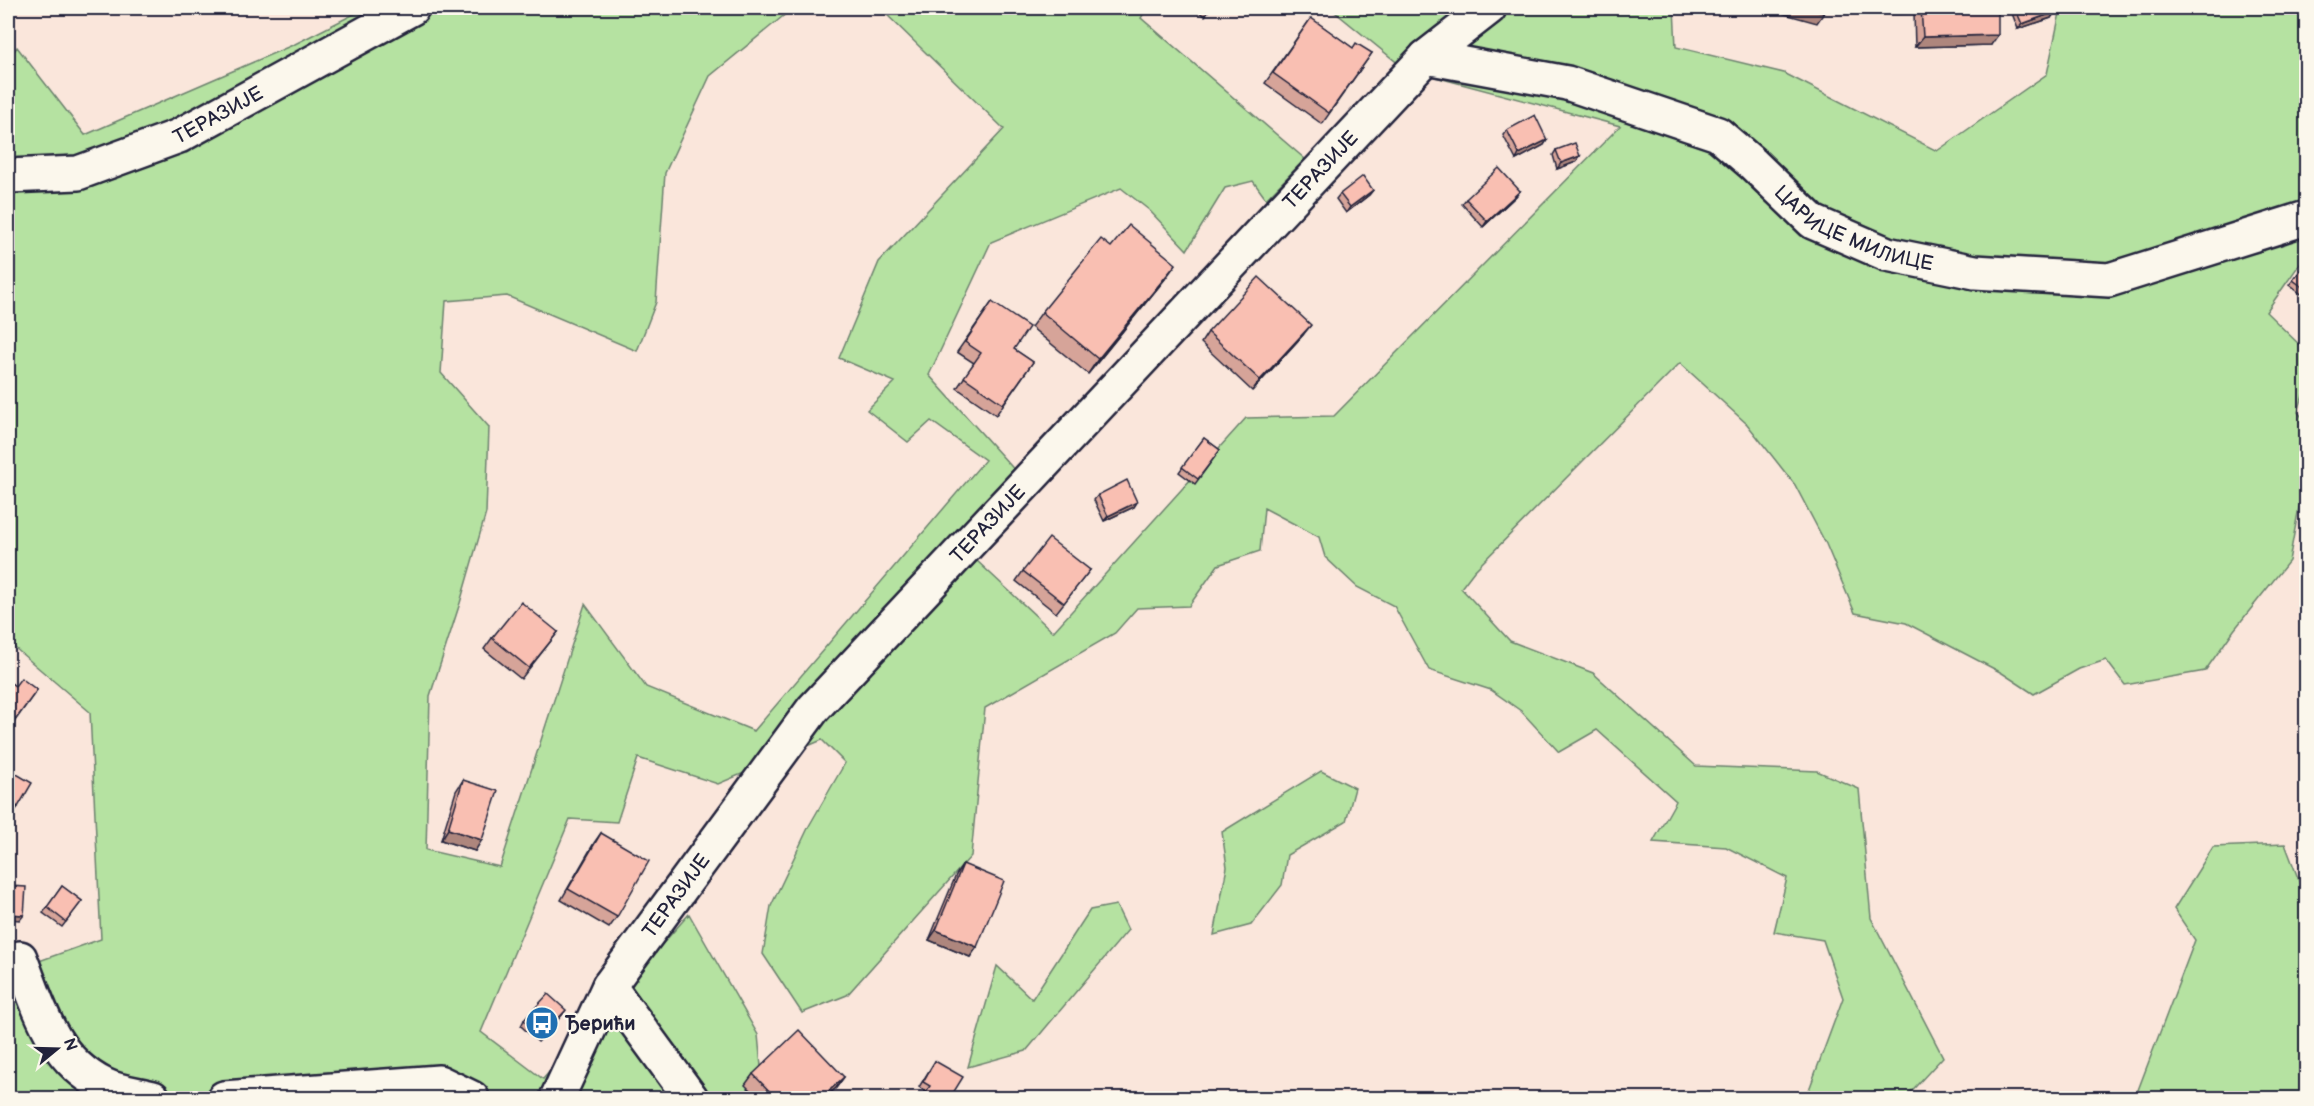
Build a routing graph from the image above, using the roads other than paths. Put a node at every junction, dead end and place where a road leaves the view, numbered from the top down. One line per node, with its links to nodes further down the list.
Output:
1 (412, 8): 4 (street, ТЕРАЗИЈЕ)
2 (1489, 8): 3 (street, ТЕРАЗИЈЕ)
3 (1426, 57): 5 (street, ЦАРИЦЕ МИЛИЦЕ); 7 (street, ТЕРАЗИЈЕ)
4 (8, 176)
5 (2307, 218)
6 (20, 957): 8 (street)
7 (609, 986): 11 (street, ТЕРАЗИЈЕ); 12 (street)
8 (153, 1098)
9 (224, 1098): 10 (street)
10 (472, 1098)
11 (557, 1098)
12 (691, 1098)

